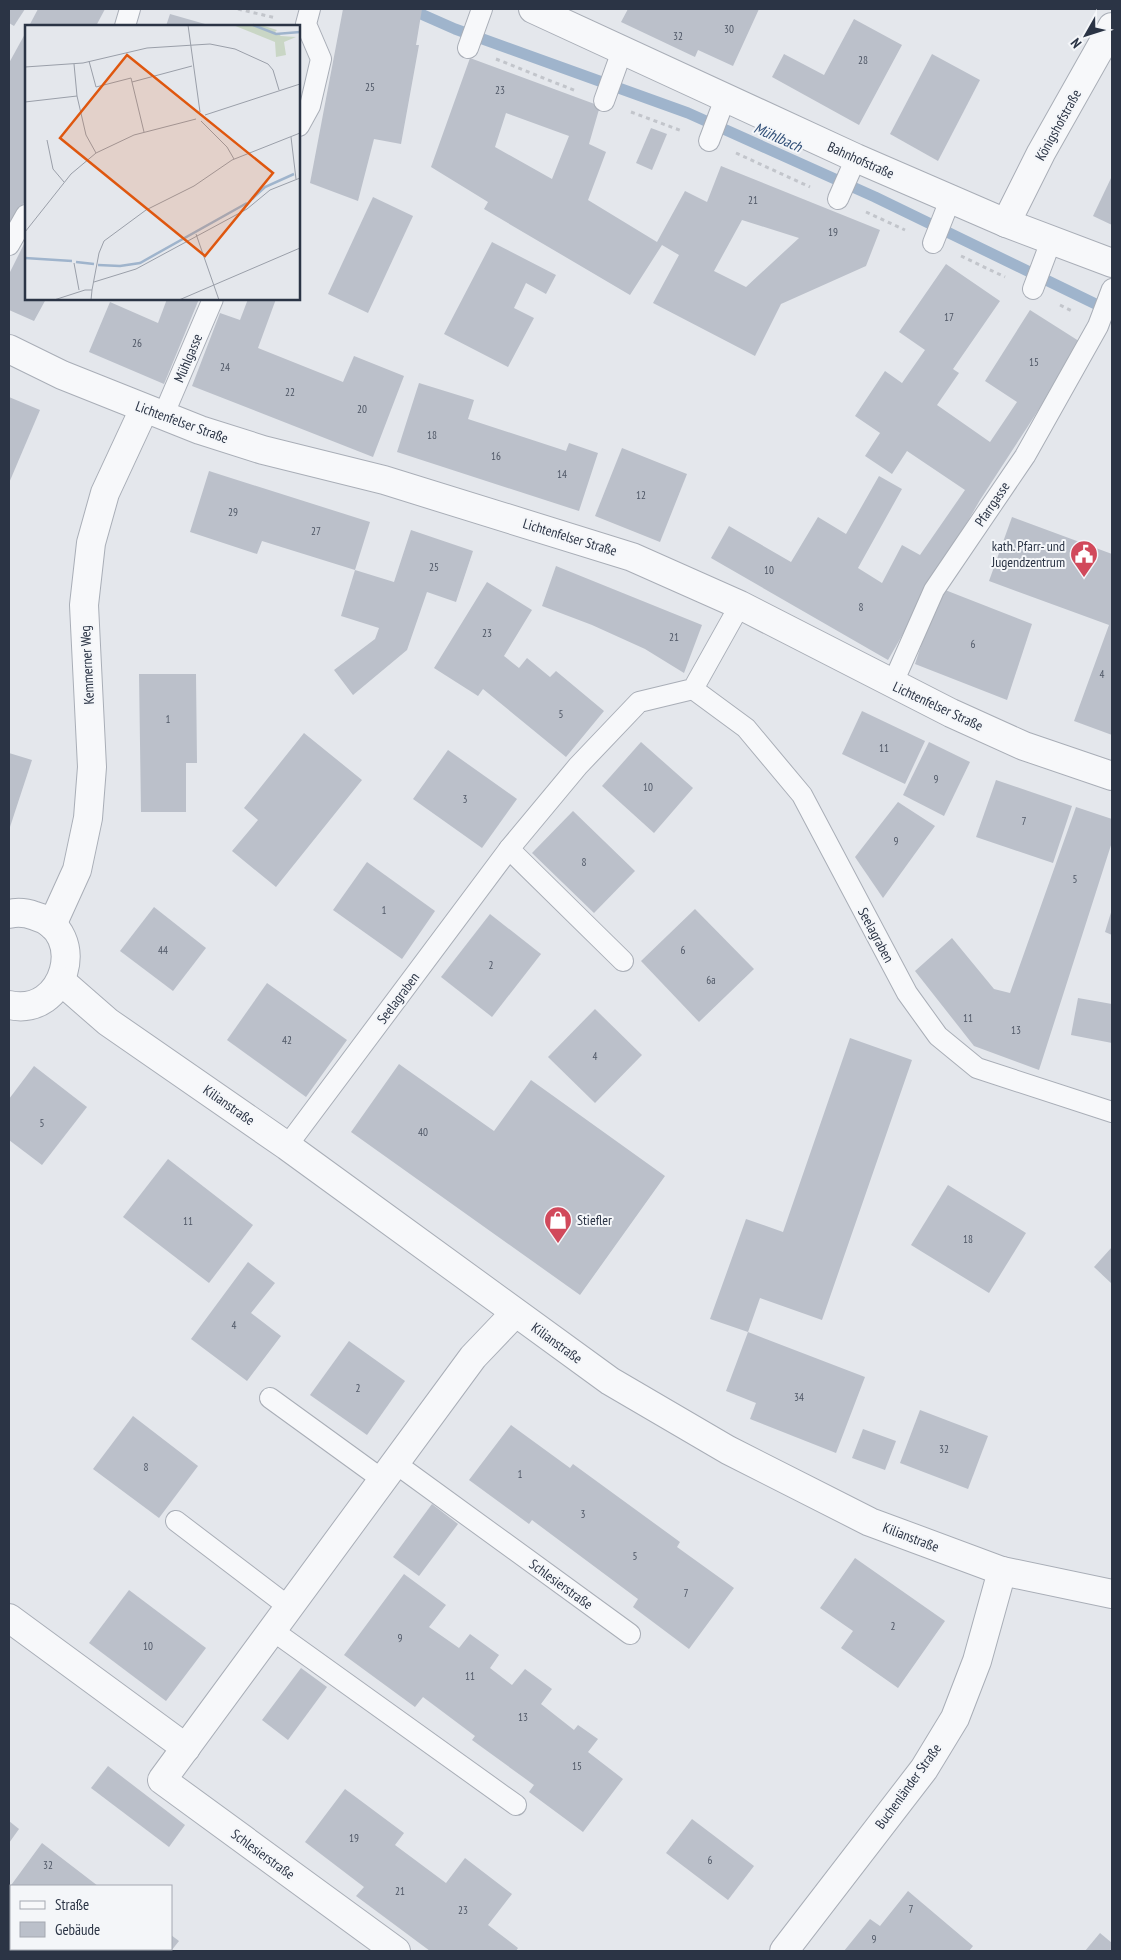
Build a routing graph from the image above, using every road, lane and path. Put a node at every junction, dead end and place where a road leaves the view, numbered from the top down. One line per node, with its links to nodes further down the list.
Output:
1 (130, 9): 6 (lane)
2 (238, 9): 5 (path)
3 (533, 9): 9 (street, Bahnhofstraße)
4 (480, 14): 8 (lane)
5 (308, 15): 12 (lane)
6 (125, 25)
7 (1112, 27): 17 (street, Königshofstraße)
8 (469, 44): 10 (path)
9 (619, 60): 10 (lane); 11 (street, Bahnhofstraße)
10 (605, 97): 11 (path)
11 (716, 122): 13 (street, Bahnhofstraße); 14 (path)
12 (300, 124)
13 (852, 166): 14 (lane); 15 (street, Bahnhofstraße)
14 (839, 196): 18 (path)
15 (946, 210): 17 (street, Bahnhofstraße); 18 (lane)
16 (25, 217): 19 (lane)
17 (1006, 224): 21 (street, Bahnhofstraße)
18 (933, 241): 21 (path)
19 (9, 245)
20 (1112, 263): 21 (street, Bahnhofstraße)
21 (1041, 269): 23 (path)
22 (212, 300): 25 (lane, Mühlgasse)
23 (1106, 306): 27 (lane, Pfarrgasse)
24 (9, 349): 25 (street, Lichtenfelser Straße)
25 (153, 412): 26 (street, Lichtenfelser Straße); 32 (street, Kemmerner Weg)
26 (740, 605): 27 (street, Lichtenfelser Straße); 28 (lane)
27 (892, 685): 29 (street, Lichtenfelser Straße)
28 (693, 689): 30 (lane, Seelagraben); 36 (lane, Seelagraben)
29 (1112, 776)
30 (509, 849): 33 (lane); 37 (lane, Seelagraben)
31 (9, 914): 32 (street)
32 (52, 925): 34 (street)
33 (623, 961)
34 (62, 981): 35 (street); 37 (street, Kilianstraße)
35 (9, 1005)
36 (1112, 1112)
37 (287, 1146): 38 (street, Kilianstraße)
38 (515, 1312): 40 (street, Schlesierstraße); 42 (street, Kilianstraße)
39 (270, 1398): 40 (lane, Schlesierstraße)
40 (389, 1472): 44 (street, Schlesierstraße); 47 (lane, Schlesierstraße)
41 (176, 1521): 44 (lane)
42 (1002, 1571): 43 (street, Kilianstraße); 51 (street, Buchenländer Straße)
43 (1112, 1594)
44 (289, 1607): 46 (street, Schlesierstraße)
45 (9, 1618): 48 (street)
46 (272, 1630): 48 (street, Schlesierstraße); 49 (lane)
47 (630, 1634)
48 (186, 1748): 50 (street, Schlesierstraße)
49 (516, 1805)
50 (396, 1951)
51 (784, 1951)

